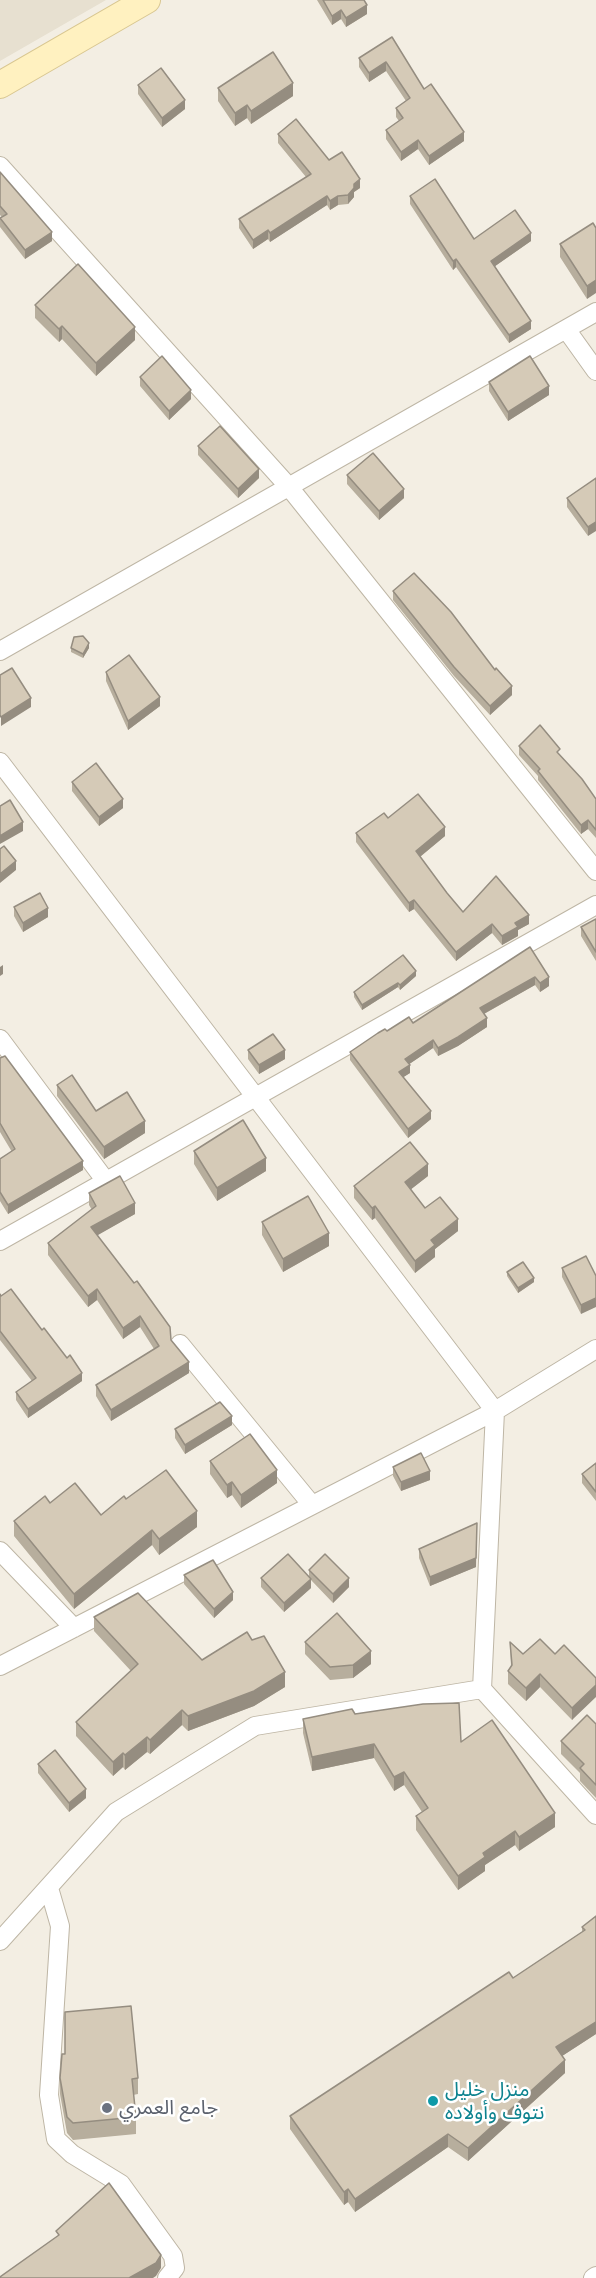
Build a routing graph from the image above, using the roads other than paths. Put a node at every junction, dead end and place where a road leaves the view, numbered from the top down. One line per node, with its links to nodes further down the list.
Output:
1 (147, 0): 2 (main road)
2 (0, 85)
3 (0, 166): 7 (street)
4 (596, 312): 5 (street)
5 (566, 328): 6 (street); 7 (street)
6 (596, 371)
7 (289, 487): 8 (street); 10 (street)
8 (0, 651)
9 (0, 762): 13 (street)
10 (596, 871)
11 (596, 905): 13 (street)
12 (0, 1039): 14 (street)
13 (255, 1097): 14 (street); 18 (street)
14 (105, 1180): 15 (street)
15 (0, 1241)
16 (180, 1344): 19 (street)
17 (596, 1349): 18 (street)
18 (495, 1411): 19 (street); 23 (street)
19 (312, 1505): 21 (street)
20 (0, 1551): 21 (street)
21 (74, 1628): 22 (street)
22 (0, 1666)
23 (482, 1689): 24 (street); 25 (street)
24 (596, 1815)
25 (49, 1888): 26 (street); 27 (street)
26 (0, 1941)
27 (167, 2278)

